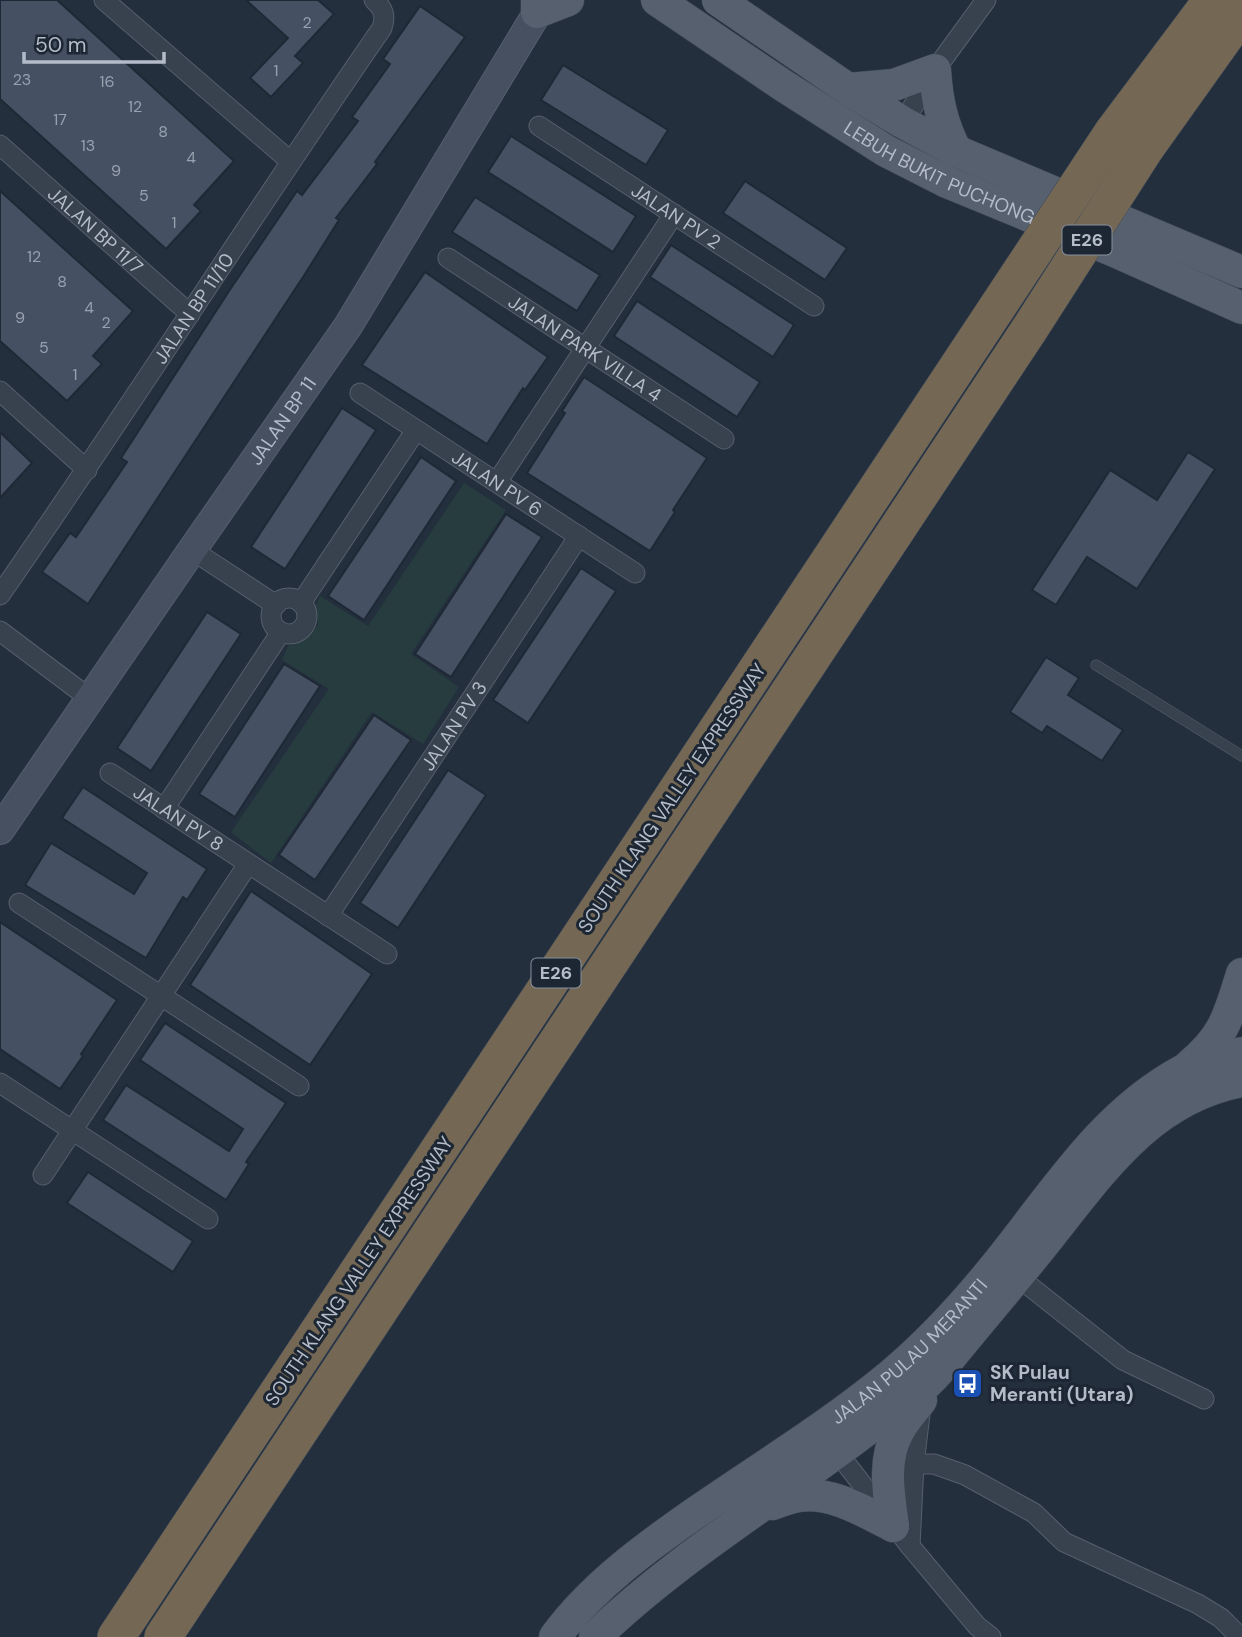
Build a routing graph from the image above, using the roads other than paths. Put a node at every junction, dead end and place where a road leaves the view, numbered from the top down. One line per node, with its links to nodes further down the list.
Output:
1 (104, 0): 17 (street)
2 (374, 0): 17 (street, JALAN BP 11/10)
3 (568, 0): 8 (main road)
4 (657, 0): 15 (main road, LEBUH BUKIT PUCHONG)
5 (718, 0): 11 (main road, LEBUH BUKIT PUCHONG)
6 (986, 0): 10 (street)
7 (1212, 0): 66 (highway, SOUTH KLANG VALLEY EXPRESSWAY / E26, bridge)
8 (540, 4): 32 (street, JALAN BP 11)
9 (1242, 13): 67 (highway, SOUTH KLANG VALLEY EXPRESSWAY / E26, bridge)
10 (935, 71): 11 (main road); 12 (street); 16 (main road)
11 (848, 89): 12 (main road, LEBUH BUKIT PUCHONG)
12 (902, 122): 15 (street); 16 (main road, LEBUH BUKIT PUCHONG)
13 (539, 126): 18 (street, JALAN PV 2)
14 (0, 145): 23 (street, JALAN BP 11/7)
15 (886, 151): 22 (main road, LEBUH BUKIT PUCHONG)
16 (956, 151): 20 (main road, LEBUH BUKIT PUCHONG)
17 (290, 161): 23 (street, JALAN BP 11/10)
18 (674, 214): 21 (street, JALAN PV 2); 24 (street)
19 (448, 258): 24 (street, JALAN PARK VILLA 4)
20 (1242, 272)
21 (814, 306)
22 (1242, 308)
23 (190, 314): 29 (street, JALAN BP 11/10)
24 (586, 348): 28 (street, JALAN PARK VILLA 4); 30 (street)
25 (0, 391): 29 (street)
26 (360, 393): 27 (street, JALAN PV 6)
27 (416, 429): 30 (street, JALAN PV 6); 35 (street)
28 (724, 439)
29 (87, 470): 34 (street, JALAN BP 11/10)
30 (497, 482): 31 (street, JALAN PV 6)
31 (579, 536): 33 (street, JALAN PV 6); 47 (street, JALAN PV 3)
32 (191, 550): 36 (street); 40 (street, JALAN BP 11)
33 (635, 573)
34 (0, 595)
35 (301, 603): 36 (street); 38 (street)
36 (275, 605): 38 (street)
37 (0, 631): 40 (street)
38 (281, 632): 43 (street)
39 (1097, 665): 41 (lane)
40 (89, 698): 44 (street, JALAN BP 11)
41 (1242, 756)
42 (110, 773): 43 (street, JALAN PV 8)
43 (164, 809): 45 (street, JALAN PV 8)
44 (0, 830)
45 (248, 864): 47 (street, JALAN PV 8); 50 (street)
46 (19, 903): 50 (street)
47 (328, 916): 48 (street, JALAN PV 8)
48 (387, 954)
49 (1242, 974): 52 (main road)
50 (161, 996): 55 (street); 56 (street)
51 (1242, 1053): 52 (main road, JALAN PULAU MERANTI)
52 (1184, 1070): 62 (main road, JALAN PULAU MERANTI)
53 (1242, 1081): 59 (main road, JALAN PULAU MERANTI)
54 (0, 1083): 56 (street)
55 (299, 1086)
56 (72, 1130): 57 (street); 58 (street)
57 (43, 1175)
58 (208, 1219)
59 (1018, 1277): 60 (main road, JALAN PULAU MERANTI); 61 (street)
60 (925, 1390): 62 (main road, JALAN PULAU MERANTI); 63 (street); 65 (main road)
61 (1204, 1399)
62 (829, 1440): 64 (main road, JALAN PULAU MERANTI); 65 (street); 68 (main road, JALAN PULAU MERANTI)
63 (914, 1464): 65 (street); 71 (street)
64 (761, 1507): 65 (main road); 69 (main road, JALAN PULAU MERANTI)
65 (901, 1536): 70 (street)
66 (116, 1637)
67 (163, 1637)
68 (555, 1637)
69 (595, 1637)
70 (991, 1637)
71 (1237, 1637)

